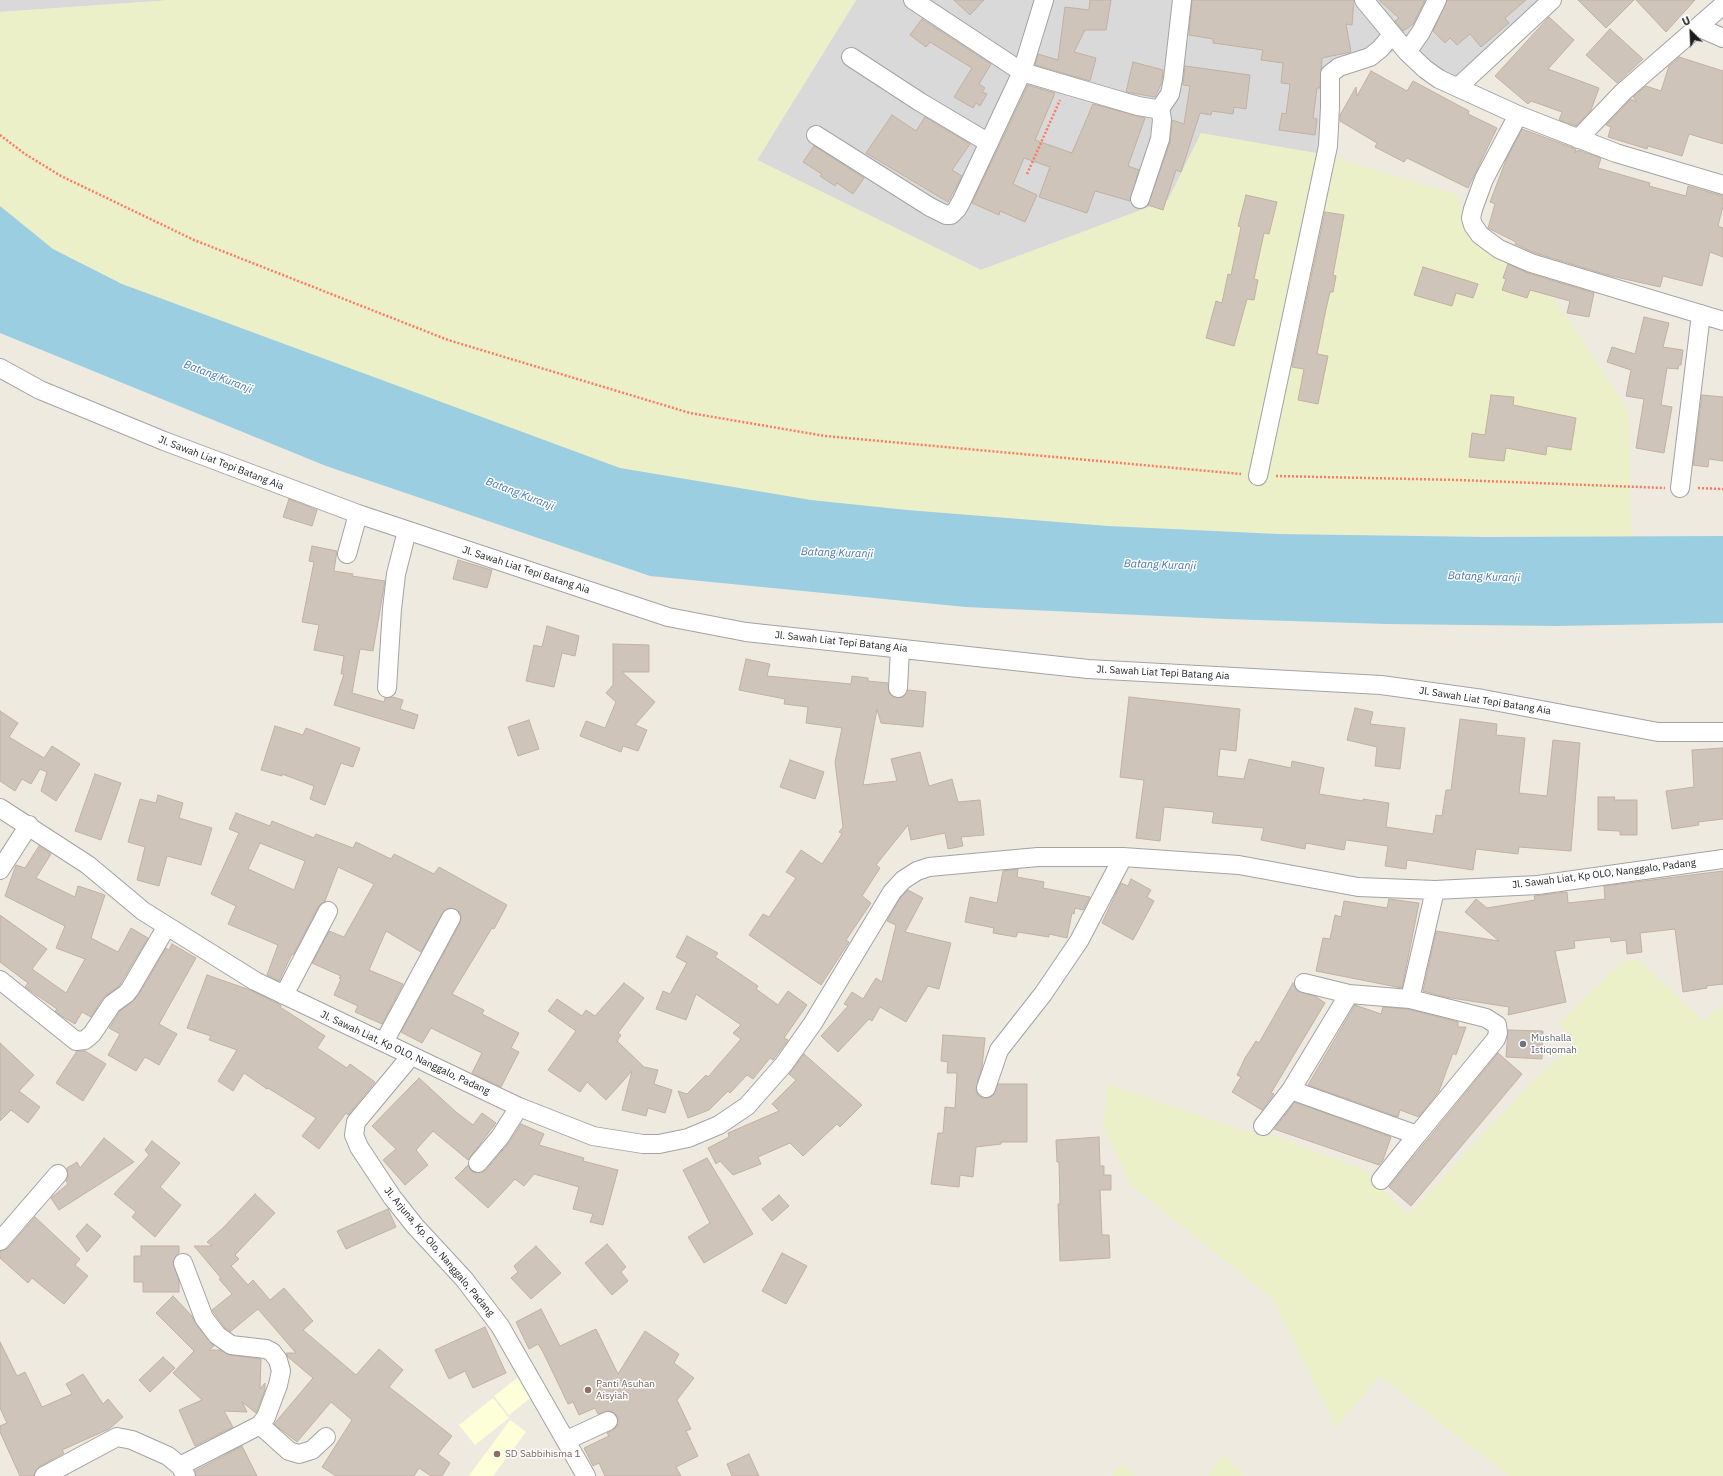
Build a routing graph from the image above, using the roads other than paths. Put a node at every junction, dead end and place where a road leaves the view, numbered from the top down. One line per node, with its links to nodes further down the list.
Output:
1 (913, 0): 13 (street)
2 (1044, 0): 13 (street)
3 (1182, 0): 15 (street)
4 (1364, 0): 9 (street)
5 (1437, 0): 11 (street)
6 (1552, 0): 14 (street)
7 (1723, 5): 8 (street)
8 (1698, 27): 10 (street); 18 (street)
9 (1392, 35): 11 (street); 25 (street)
10 (1723, 38)
11 (1407, 52): 14 (street)
12 (851, 57): 19 (street)
13 (1022, 72): 15 (street); 19 (street)
14 (1458, 87): 16 (street)
15 (1160, 108): 21 (street)
16 (1518, 116): 18 (street); 22 (street)
17 (816, 135): 19 (street)
18 (1578, 138): 20 (street)
19 (989, 143)
20 (1723, 185)
21 (1140, 199)
22 (1701, 314): 23 (street); 26 (street)
23 (1723, 321)
24 (0, 368): 27 (street, Jl. Sawah Liat Tepi Batang Aia)
25 (1258, 476)
26 (1680, 488)
27 (358, 514): 28 (street, Jl. Sawah Liat Tepi Batang Aia); 29 (street)
28 (407, 531): 30 (street, Jl. Sawah Liat Tepi Batang Aia); 31 (street)
29 (347, 554)
30 (900, 649): 32 (street); 33 (street, Jl. Sawah Liat Tepi Batang Aia)
31 (387, 688)
32 (898, 688)
33 (1723, 732)
34 (0, 808): 35 (street, Jl. Sawah Liat, Kp OLO, Nanggalo, Padang)
35 (29, 825): 38 (street); 42 (street, Jl. Sawah Liat, Kp OLO, Nanggalo, Padang)
36 (1123, 857): 39 (street, Jl. Sawah Liat, Kp OLO, Nanggalo, Padang); 50 (street); 52 (street, Jl. Sawah Liat, Kp OLO, Nanggalo, Padang)
37 (1723, 859): 39 (street, Jl. Sawah Liat, Kp OLO, Nanggalo, Padang)
38 (0, 870)
39 (1435, 890): 47 (street)
40 (328, 911): 46 (street)
41 (451, 918): 48 (street)
42 (167, 926): 43 (street); 46 (street, Jl. Sawah Liat, Kp OLO, Nanggalo, Padang)
43 (0, 980)
44 (1304, 983): 45 (street)
45 (1349, 994): 47 (street); 51 (street)
46 (284, 995): 48 (street, Jl. Sawah Liat, Kp OLO, Nanggalo, Padang)
47 (1410, 999): 54 (street)
48 (384, 1042): 49 (street, Jl. Sawah Liat, Kp OLO, Nanggalo, Padang)
49 (411, 1056): 52 (street, Jl. Sawah Liat, Kp OLO, Nanggalo, Padang); 63 (street, Jl. Arjuna, Kp. Olo, Nanggalo, Padang)
50 (986, 1088)
51 (1291, 1090): 53 (street); 54 (street)
52 (519, 1107): 55 (street)
53 (1264, 1126)
54 (1417, 1135): 57 (street)
55 (478, 1163)
56 (58, 1174): 58 (street)
57 (1381, 1180)
58 (0, 1241)
59 (183, 1263): 61 (street)
60 (608, 1421): 63 (street)
61 (260, 1425): 62 (street); 64 (street)
62 (326, 1437)
63 (567, 1440): 66 (street, Jl. Arjuna, Kp. Olo, Nanggalo, Padang)
64 (183, 1471): 65 (street)
65 (44, 1476)
66 (586, 1476)

